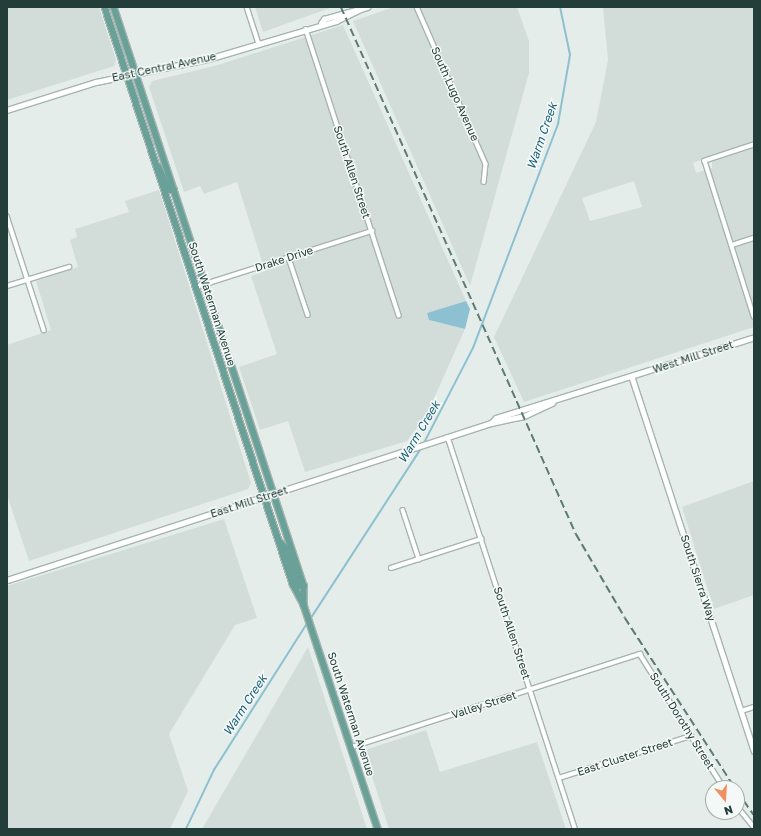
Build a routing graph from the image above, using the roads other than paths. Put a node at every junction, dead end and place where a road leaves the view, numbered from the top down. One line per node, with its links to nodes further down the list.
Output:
1 (105, 7): 9 (main road, South Waterman Avenue)
2 (114, 7): 8 (main road, South Waterman Avenue)
3 (247, 7): 7 (street)
4 (367, 7): 6 (street, East Central Avenue)
5 (417, 7): 13 (street, South Lugo Avenue)
6 (305, 28): 7 (street, East Central Avenue); 16 (street, South Allen Street)
7 (259, 43): 8 (street, East Central Avenue)
8 (136, 73): 9 (street, East Central Avenue); 14 (main road, South Waterman Avenue)
9 (127, 75): 10 (street, East Central Avenue); 12 (main road, South Waterman Avenue)
10 (7, 110)
11 (754, 145): 18 (street)
12 (154, 158): 14 (main road); 24 (main road, South Waterman Avenue)
13 (484, 182)
14 (174, 190): 22 (main road, South Waterman Avenue)
15 (7, 216): 21 (street)
16 (372, 231): 19 (street, Drake Drive); 26 (street, South Allen Street)
17 (754, 238): 18 (street)
18 (732, 245): 27 (street)
19 (289, 258): 22 (street, Drake Drive); 25 (street)
20 (69, 267): 21 (street)
21 (27, 280): 23 (street); 28 (street)
22 (205, 284): 24 (street, Drake Drive); 32 (main road, South Waterman Avenue)
23 (7, 286)
24 (196, 287): 33 (main road, South Waterman Avenue)
25 (308, 315)
26 (399, 315)
27 (754, 316)
28 (44, 330)
29 (754, 337): 30 (main road, West Mill Street)
30 (632, 377): 31 (main road, East Mill Street); 45 (street, South Sierra Way)
31 (448, 437): 32 (main road, East Mill Street); 35 (street, South Allen Street)
32 (273, 494): 33 (main road, East Mill Street); 40 (main road, South Waterman Avenue)
33 (265, 497): 36 (main road, South Waterman Avenue); 39 (main road, East Mill Street)
34 (403, 510): 37 (street)
35 (481, 539): 37 (street); 43 (street, South Allen Street)
36 (280, 542): 40 (main road); 41 (main road, South Waterman Avenue)
37 (419, 559): 38 (street)
38 (390, 568)
39 (7, 580)
40 (304, 586): 41 (main road, South Waterman Avenue)
41 (304, 605): 47 (main road, South Waterman Avenue)
42 (640, 654): 43 (street, Valley Street); 46 (street, South Dorothy Street)
43 (530, 690): 47 (street, Valley Street); 49 (street, South Allen Street)
44 (754, 707): 45 (street)
45 (741, 711): 48 (street, South Sierra Way)
46 (691, 736): 49 (street, East Cluster Street); 50 (street, South Dorothy Street)
47 (352, 747): 53 (main road, South Waterman Avenue)
48 (754, 751)
49 (559, 778): 54 (street, South Allen Street)
50 (719, 780)
51 (745, 816): 52 (street)
52 (754, 827)
53 (378, 829)
54 (575, 829)

